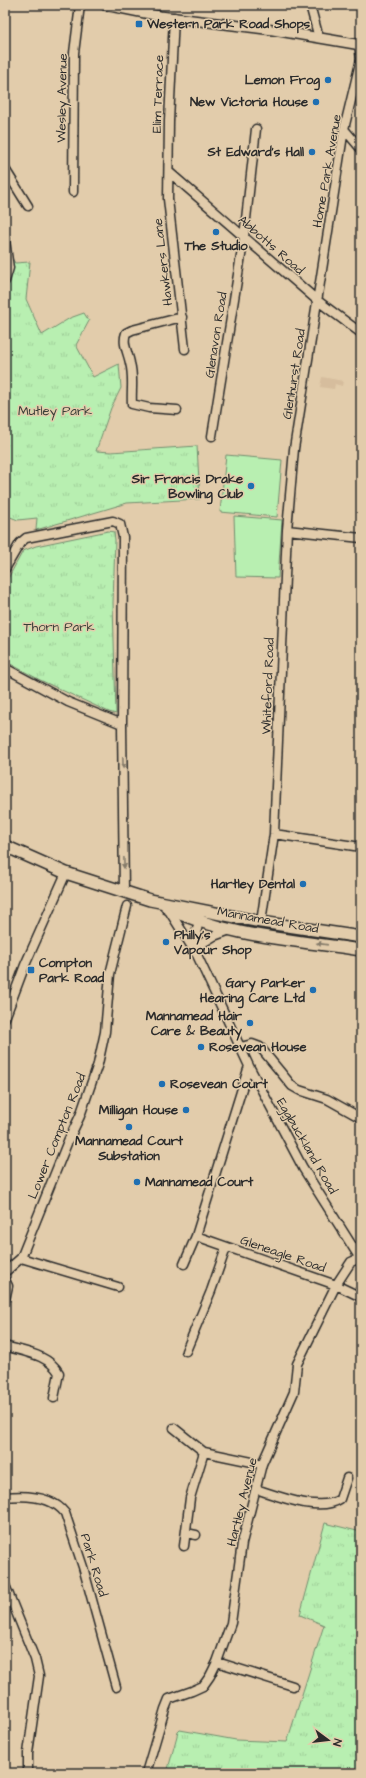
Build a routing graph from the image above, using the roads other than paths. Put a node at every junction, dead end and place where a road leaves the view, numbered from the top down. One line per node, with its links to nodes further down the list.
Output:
1 (80, 5): 13 (street, Wesley Avenue)
2 (105, 5): 4 (street)
3 (310, 5): 5 (street)
4 (174, 17): 5 (street); 12 (street, Elim Terrace)
5 (319, 38): 6 (street)
6 (360, 45): 7 (street, Home Park Avenue)
7 (361, 59): 9 (street, Home Park Avenue)
8 (256, 129): 15 (street, Glenavon Road)
9 (344, 130): 10 (street); 18 (street, Home Park Avenue)
10 (361, 149)
11 (5, 170): 14 (street)
12 (169, 172): 15 (street, Abbotts Road); 19 (street, Hawkers Lane)
13 (72, 192)
14 (28, 206)
15 (244, 237): 18 (street, Abbotts Road); 23 (street, Glenavon Road)
16 (5, 240): 17 (street)
17 (5, 281)
18 (318, 302): 20 (street, Abbotts Road); 24 (street, Glenhurst Road)
19 (182, 317): 21 (street, Hawkers Lane); 22 (street)
20 (361, 333)
21 (185, 349)
22 (177, 410)
23 (212, 436)
24 (294, 450): 25 (street, Whiteford Road)
25 (287, 530): 26 (street); 30 (street, Whiteford Road)
26 (361, 538)
27 (5, 569): 29 (street)
28 (5, 668): 29 (street)
29 (122, 724): 34 (street, one-way to 34)
30 (274, 834): 32 (street); 39 (street, Whiteford Road)
31 (5, 846): 33 (main road, Mannamead Road)
32 (361, 847)
33 (66, 873): 34 (main road, Mannamead Road); 44 (street)
34 (124, 891): 35 (main road, Mannamead Road)
35 (150, 900): 37 (main road, Mannamead Road); 38 (main road, Mannamead Road)
36 (127, 906): 51 (street, Lower Compton Road)
37 (168, 909): 38 (main road, Mannamead Road); 43 (street, Eggbuckland Road)
38 (200, 916): 39 (main road, Mannamead Road); 40 (main road, Mannamead Road); 43 (street, Eggbuckland Road)
39 (261, 922): 41 (main road, Mannamead Road)
40 (230, 930): 42 (main road, Mannamead Road, one-way to 40); 43 (street)
41 (361, 937)
42 (361, 950)
43 (196, 951): 46 (street, Eggbuckland Road)
44 (7, 1004): 45 (street)
45 (5, 1018)
46 (241, 1047): 47 (street, Eggbuckland Road); 48 (street)
47 (249, 1066): 49 (street); 52 (street, Eggbuckland Road)
48 (361, 1118)
49 (196, 1236): 50 (street, Gleneagle Road); 53 (street)
50 (226, 1248): 56 (street, Gleneagle Road); 61 (street)
51 (21, 1258): 54 (street, Lower Compton Road); 57 (street)
52 (360, 1259): 56 (street, Hartley Avenue)
53 (184, 1264)
54 (5, 1272)
55 (5, 1280): 59 (street)
56 (336, 1285): 58 (street, Gleneagle Road); 65 (street, Hartley Avenue)
57 (118, 1287)
58 (361, 1297)
59 (5, 1300)
60 (5, 1346): 62 (street)
61 (186, 1351)
62 (54, 1398)
63 (174, 1428): 64 (street)
64 (204, 1452): 65 (street); 69 (street)
65 (262, 1464): 67 (street, Hartley Avenue)
66 (348, 1478): 67 (street)
67 (256, 1489): 73 (street, Hartley Avenue)
68 (5, 1497): 75 (street, Park Road)
69 (186, 1533): 70 (street); 71 (street)
70 (196, 1535)
71 (184, 1546)
72 (5, 1585): 76 (street)
73 (217, 1662): 74 (street); 77 (street, Hartley Avenue)
74 (293, 1686)
75 (116, 1687)
76 (28, 1773)
77 (146, 1773)

